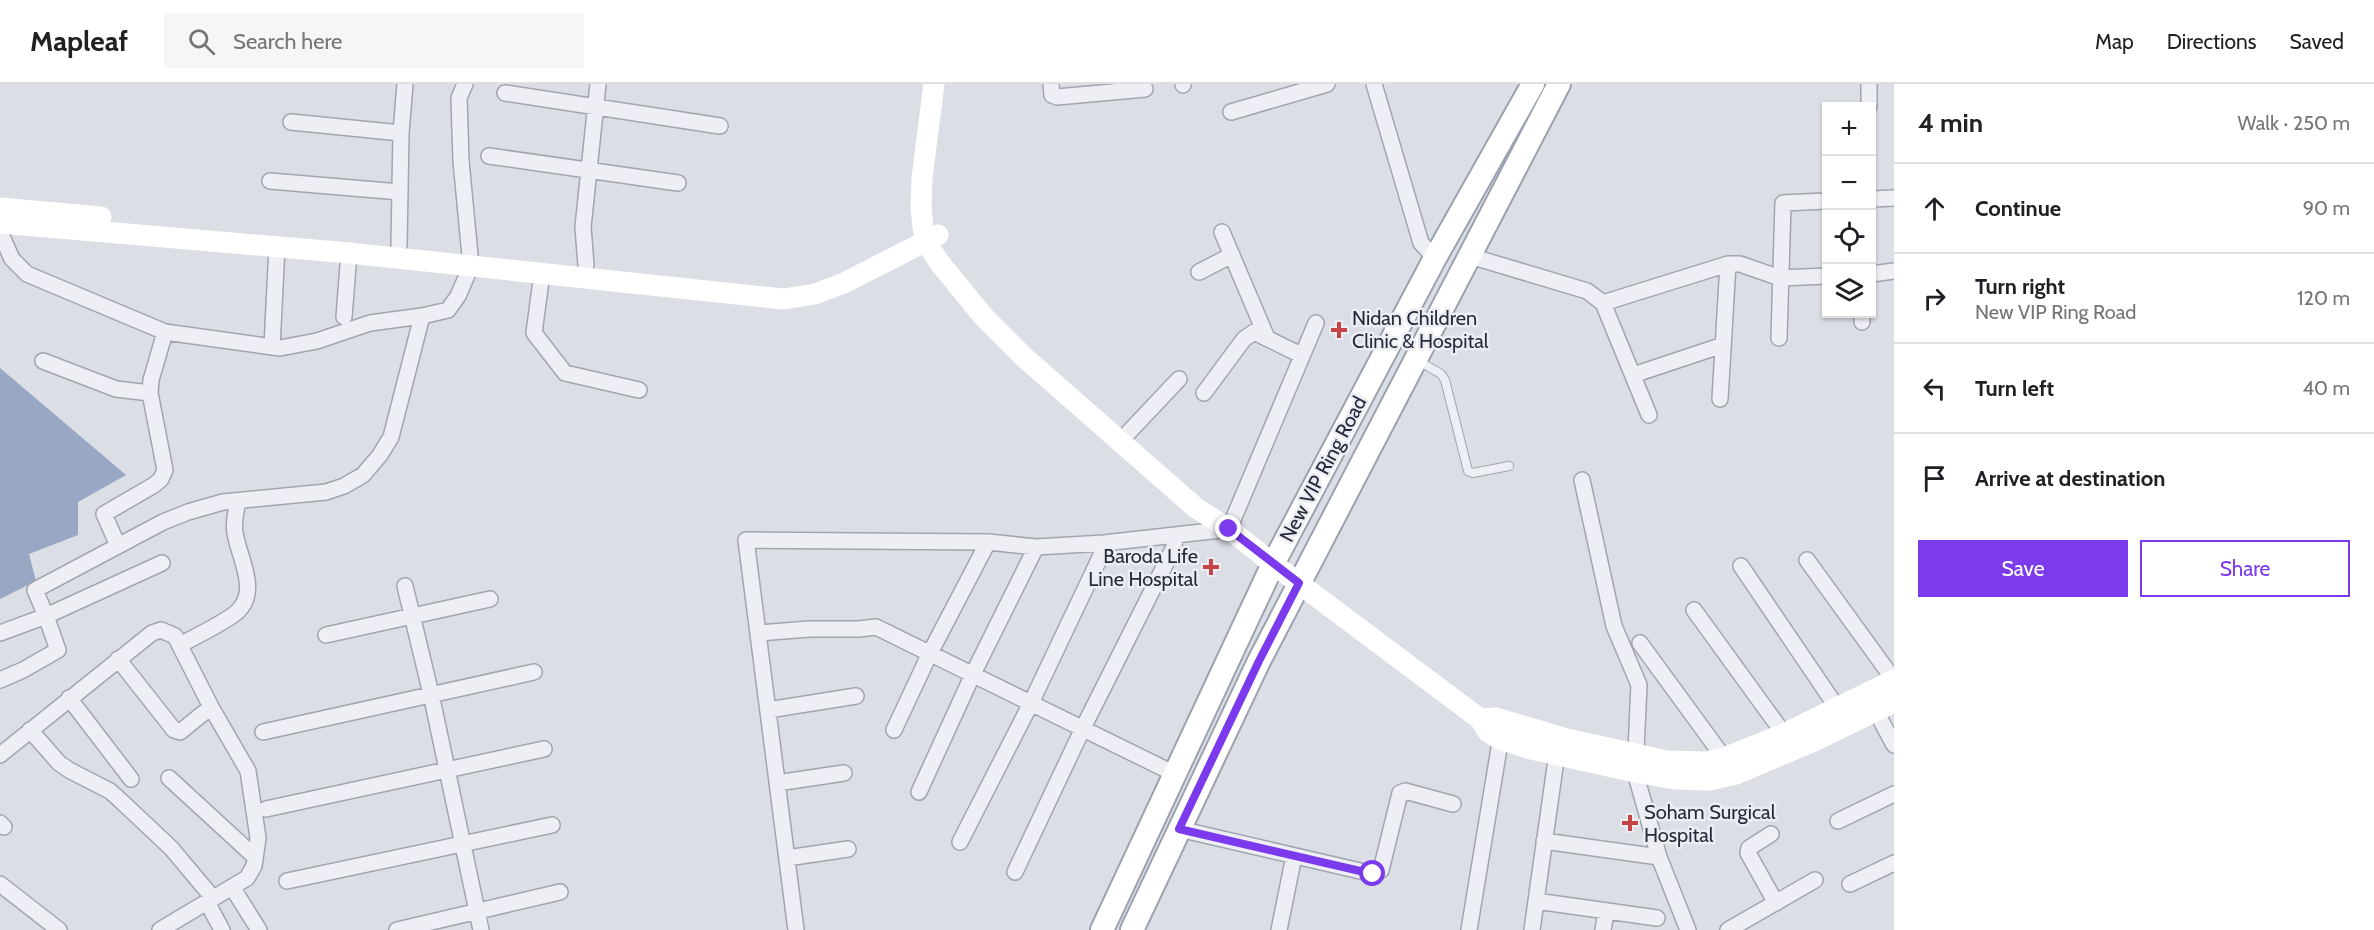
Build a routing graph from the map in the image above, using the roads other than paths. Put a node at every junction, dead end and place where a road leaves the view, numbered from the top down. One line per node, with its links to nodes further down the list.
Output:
1 (405, 84): 19 (street)
2 (465, 84): 37 (street)
3 (598, 84): 15 (street)
4 (934, 84): 29 (street)
5 (945, 84): 29 (street)
6 (1051, 84): 12 (street)
7 (1327, 84): 16 (street)
8 (1374, 84): 36 (street)
9 (1533, 84): 36 (main road, New VIP Ring Road)
10 (1559, 84): 35 (main road, New VIP Ring Road)
11 (1869, 84): 14 (street)
12 (1145, 89)
13 (506, 93): 15 (street)
14 (1869, 102)
15 (594, 108): 18 (street); 21 (street)
16 (1231, 112)
17 (291, 122): 19 (street)
18 (720, 126)
19 (401, 133): 24 (street)
20 (489, 156): 21 (street)
21 (587, 172): 23 (street); 39 (street)
22 (270, 181): 24 (street)
23 (678, 183)
24 (400, 192): 31 (street)
25 (1894, 198): 26 (street)
26 (1876, 199)
27 (1822, 201): 45 (street)
28 (2, 224): 31 (street); 32 (street); 50 (street)
29 (931, 232): 39 (street); 42 (street); 65 (street); 69 (street)
30 (1222, 232): 34 (street)
31 (399, 245): 37 (street)
32 (277, 246): 33 (street); 54 (street)
33 (349, 253): 37 (street); 48 (street)
34 (1232, 255): 41 (street); 51 (street)
35 (1470, 256): 46 (street); 56 (main road, New VIP Ring Road)
36 (1435, 258): 77 (main road, New VIP Ring Road)
37 (471, 259): 39 (street); 42 (street); 47 (street)
38 (1728, 264): 45 (street); 46 (street); 53 (street)
39 (586, 265)
40 (1894, 271): 43 (street)
41 (1200, 272)
42 (542, 273): 60 (street)
43 (1876, 273)
44 (1822, 276): 45 (street)
45 (1780, 278): 52 (street)
46 (1603, 303): 58 (street)
47 (422, 316): 54 (street); 68 (street)
48 (344, 317)
49 (1316, 323): 55 (street)
50 (165, 333): 54 (street); 61 (street)
51 (1267, 338): 55 (street); 62 (street)
52 (1779, 338)
53 (1723, 345): 58 (street); 63 (street)
54 (272, 347)
55 (1301, 355): 69 (street)
56 (1416, 359): 66 (lane); 79 (main road, New VIP Ring Road)
57 (43, 360): 61 (street)
58 (1633, 375): 64 (street)
59 (1179, 379): 65 (street)
60 (639, 390)
61 (150, 393): 73 (street)
62 (1204, 393)
63 (1720, 399)
64 (1649, 415)
65 (1128, 433): 69 (street)
66 (1509, 466)
67 (1582, 480): 115 (street)
68 (238, 501): 73 (street); 89 (street)
69 (1229, 529): 70 (street); 77 (street)
70 (1175, 535): 72 (street); 104 (street)
71 (988, 542): 74 (street); 86 (street); 90 (street)
72 (1104, 543): 74 (street); 100 (street)
73 (118, 546): 84 (street)
74 (1036, 547): 93 (street)
75 (1807, 560): 95 (street)
76 (162, 563): 84 (street)
77 (1273, 564): 79 (street); 118 (main road, New VIP Ring Road)
78 (1741, 566): 102 (street)
79 (1299, 583): 107 (street); 128 (main road, New VIP Ring Road)
80 (405, 586): 83 (street)
81 (490, 599): 83 (street)
82 (1694, 610): 109 (street)
83 (412, 615): 87 (street); 96 (street)
84 (46, 616): 85 (street); 94 (street)
85 (0, 633)
86 (758, 633): 90 (street); 103 (street)
87 (326, 635)
88 (1640, 643): 114 (street)
89 (180, 645): 91 (street); 101 (street)
90 (930, 653): 93 (street); 106 (street)
91 (118, 659): 98 (street); 101 (street)
92 (534, 672): 96 (street)
93 (973, 674): 100 (street); 122 (street)
94 (0, 680)
95 (1894, 680): 99 (street)
96 (431, 694): 108 (street); 116 (street)
97 (856, 696): 103 (street)
98 (69, 698): 105 (street); 120 (street)
99 (1879, 702): 102 (street); 110 (street); 115 (street)
100 (1031, 703): 104 (street); 131 (street)
101 (211, 707): 135 (street)
102 (1838, 709): 109 (street)
103 (768, 710): 121 (street)
104 (1083, 728): 118 (street); 139 (street)
105 (30, 730): 113 (street); 146 (street)
106 (894, 730)
107 (1502, 730): 111 (street); 162 (street)
108 (263, 732)
109 (1784, 734): 114 (street)
110 (1894, 745)
111 (1559, 746): 115 (street); 130 (street)
112 (544, 749): 116 (street)
113 (0, 755)
114 (1724, 758): 115 (street)
115 (1636, 763): 136 (street)
116 (446, 770): 125 (street); 132 (street)
117 (844, 773): 121 (street)
118 (1175, 774): 159 (main road, New VIP Ring Road)
119 (169, 778): 135 (street)
120 (131, 779)
121 (777, 783): 137 (street)
122 (919, 792)
123 (1894, 794): 126 (street)
124 (1453, 804): 134 (street)
125 (266, 809)
126 (1838, 821)
127 (552, 825): 132 (street)
128 (1179, 829): 134 (street); 160 (main road, New VIP Ring Road)
129 (1771, 834): 148 (street)
130 (1544, 841): 136 (street); 147 (street)
131 (960, 842)
132 (462, 844): 141 (street); 149 (street)
133 (848, 849): 137 (street)
134 (1294, 856): 161 (street)
135 (255, 857): 144 (street)
136 (1659, 857): 165 (street)
137 (787, 858): 158 (street)
138 (1894, 863): 143 (street)
139 (1015, 872)
140 (1815, 880): 148 (street)
141 (287, 881)
142 (0, 884): 152 (street)
143 (1850, 884)
144 (232, 887): 146 (street); 155 (street)
145 (560, 892): 149 (street)
146 (210, 900): 153 (street); 154 (street)
147 (1536, 901): 150 (street); 163 (street)
148 (1776, 903): 166 (street)
149 (477, 912): 156 (street); 157 (street)
150 (1606, 912): 151 (street); 164 (street)
151 (1657, 918)
152 (59, 930)
153 (159, 930)
154 (222, 930)
155 (259, 930)
156 (397, 930)
157 (481, 930)
158 (796, 930)
159 (1102, 930)
160 (1132, 930)
161 (1279, 930)
162 (1468, 930)
163 (1532, 930)
164 (1603, 930)
165 (1688, 930)
166 (1728, 930)

